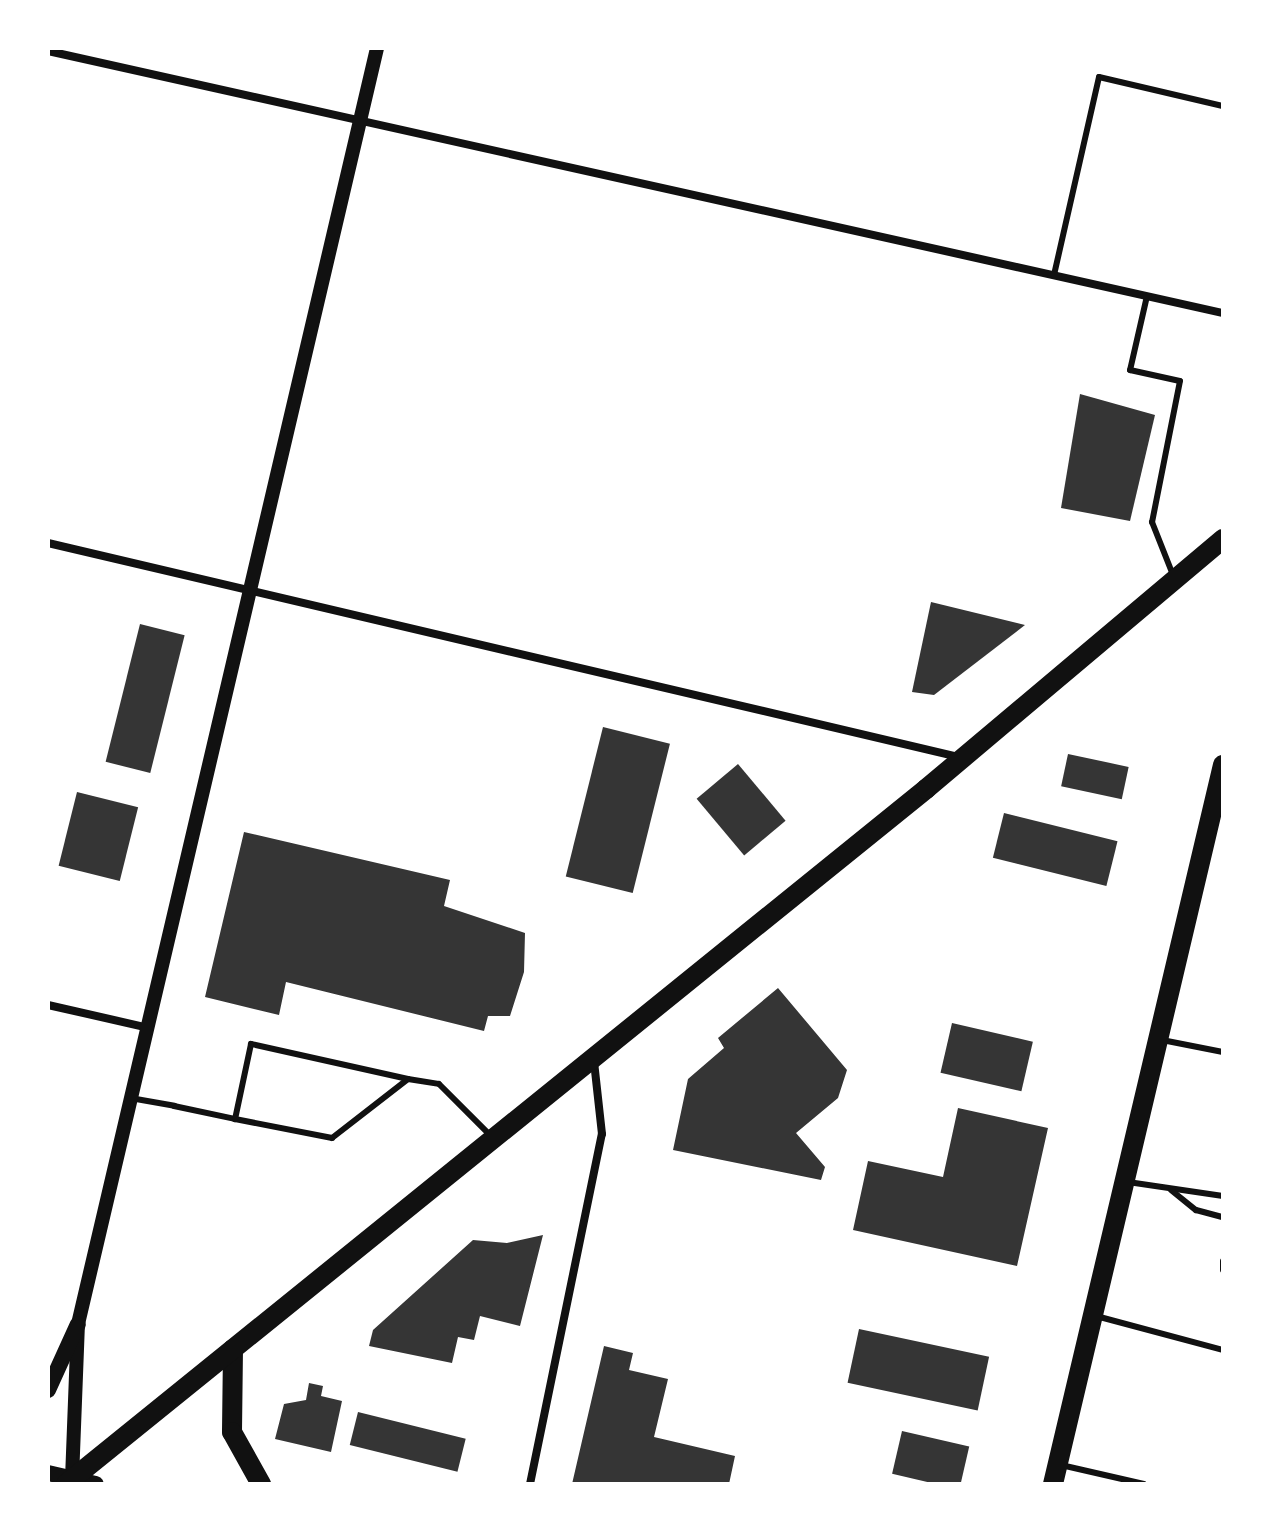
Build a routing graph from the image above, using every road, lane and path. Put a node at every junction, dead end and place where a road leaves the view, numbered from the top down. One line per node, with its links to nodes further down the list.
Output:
1 (377, 48): 4 (street)
2 (48, 51): 4 (street)
3 (1223, 106): 5 (lane)
4 (361, 121): 5 (street); 11 (street)
5 (1054, 275): 6 (street)
6 (1147, 296): 7 (street); 10 (lane)
7 (1223, 313)
8 (1223, 539): 10 (main road)
9 (48, 543): 11 (street)
10 (1175, 580): 12 (main road)
11 (253, 590): 12 (street); 16 (street)
12 (964, 758): 19 (main road)
13 (1223, 765): 14 (main road)
14 (1218, 809): 17 (main road)
15 (48, 1005): 16 (street)
16 (153, 1029): 21 (street)
17 (1159, 1039): 18 (lane); 24 (main road)
18 (1223, 1052)
19 (594, 1056): 23 (main road); 40 (street)
20 (408, 1079): 22 (lane); 22 (lane); 23 (lane)
21 (136, 1099): 22 (lane); 31 (street)
22 (235, 1119)
23 (494, 1138): 32 (main road)
24 (1125, 1181): 25 (lane); 30 (main road)
25 (1171, 1190): 26 (lane); 27 (lane)
26 (1223, 1196)
27 (1223, 1217)
28 (1223, 1261): 29 (lane)
29 (1223, 1270)
30 (1093, 1315): 33 (lane); 36 (main road)
31 (78, 1324): 34 (main road); 37 (street)
32 (233, 1349): 37 (main road); 39 (main road)
33 (1223, 1350)
34 (48, 1390)
35 (48, 1473): 37 (main road)
36 (1055, 1474): 41 (lane)
37 (69, 1482): 38 (main road)
38 (96, 1484)
39 (261, 1484)
40 (530, 1484)
41 (1144, 1484)

